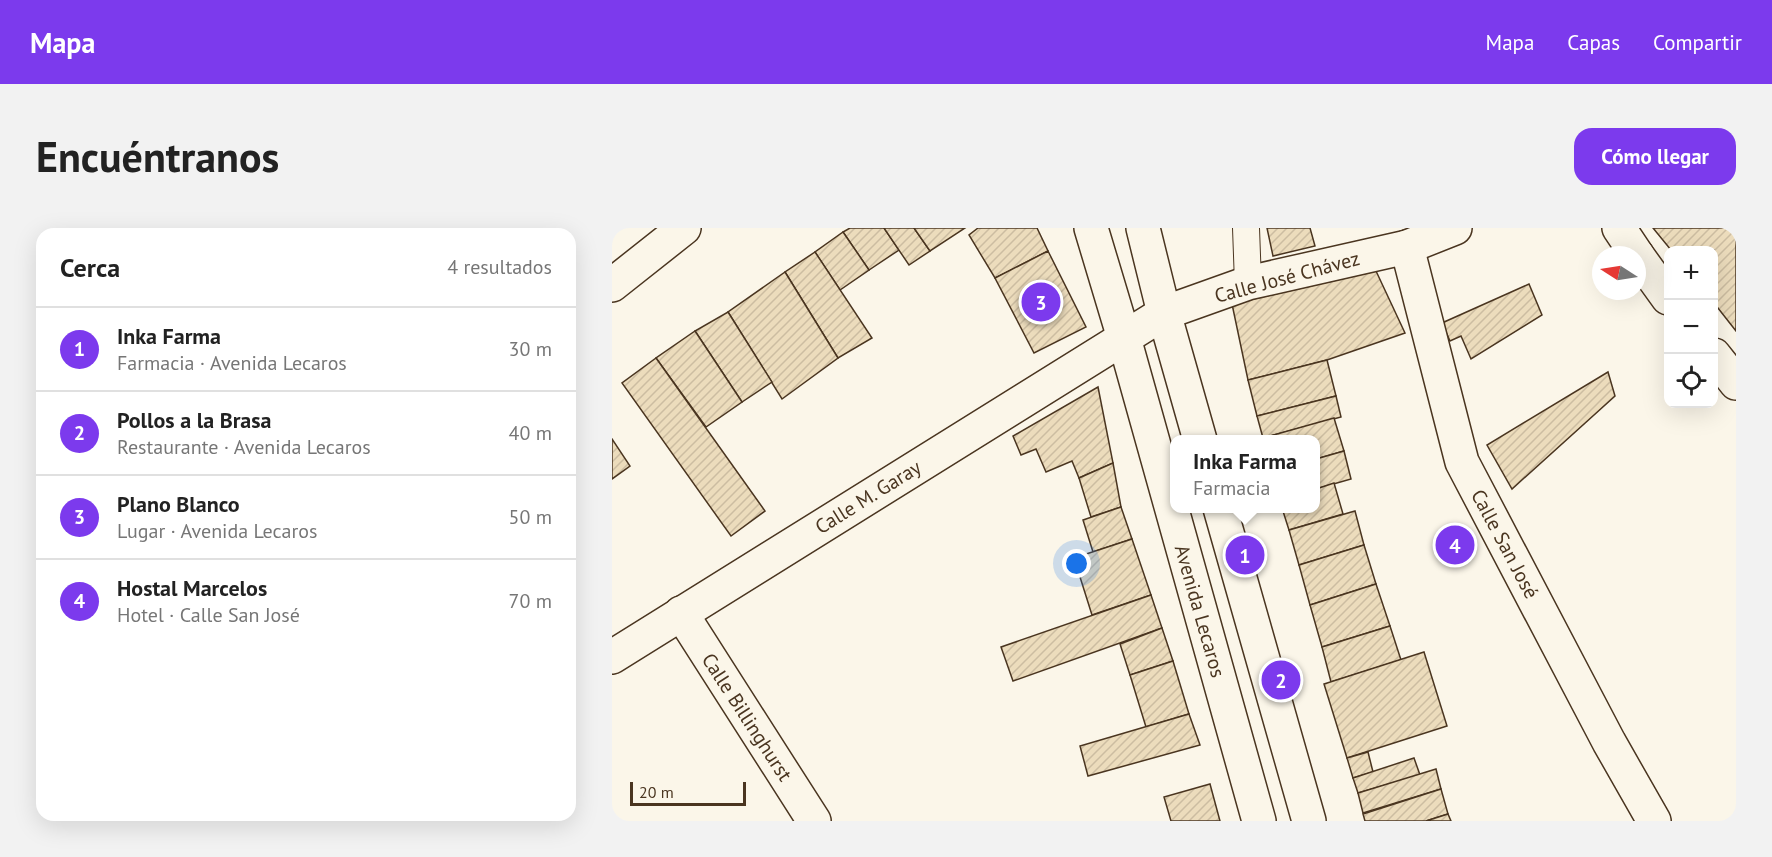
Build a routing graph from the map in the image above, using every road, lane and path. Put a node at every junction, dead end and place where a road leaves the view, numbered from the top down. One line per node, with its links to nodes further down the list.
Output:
1 (684, 228): 11 (street)
2 (1091, 228): 14 (street, Avenida Lecaros)
3 (1143, 228): 13 (street)
4 (1246, 228): 10 (street)
5 (1455, 228): 8 (street, Calle José Chávez)
6 (1619, 228): 7 (street)
7 (1631, 246)
8 (1407, 247): 10 (street, Calle José Chávez); 26 (street, Calle San José)
9 (1646, 267): 12 (street)
10 (1248, 283): 13 (street, Calle José Chávez)
11 (612, 285)
12 (1664, 292)
13 (1164, 313): 14 (street, Calle José Chávez); 17 (street)
14 (1124, 338): 18 (street, Avenida Lecaros); 21 (street, Calle M. Garay)
15 (1718, 361): 16 (street)
16 (1736, 383)
17 (1199, 435)
18 (1170, 503)
19 (1173, 513): 24 (street, Avenida Lecaros)
20 (1221, 513): 25 (street)
21 (681, 613): 22 (street, Calle M. Garay); 23 (street, Calle Billinghurst)
22 (612, 657)
23 (814, 821)
24 (1259, 821)
25 (1309, 821)
26 (1654, 821)

